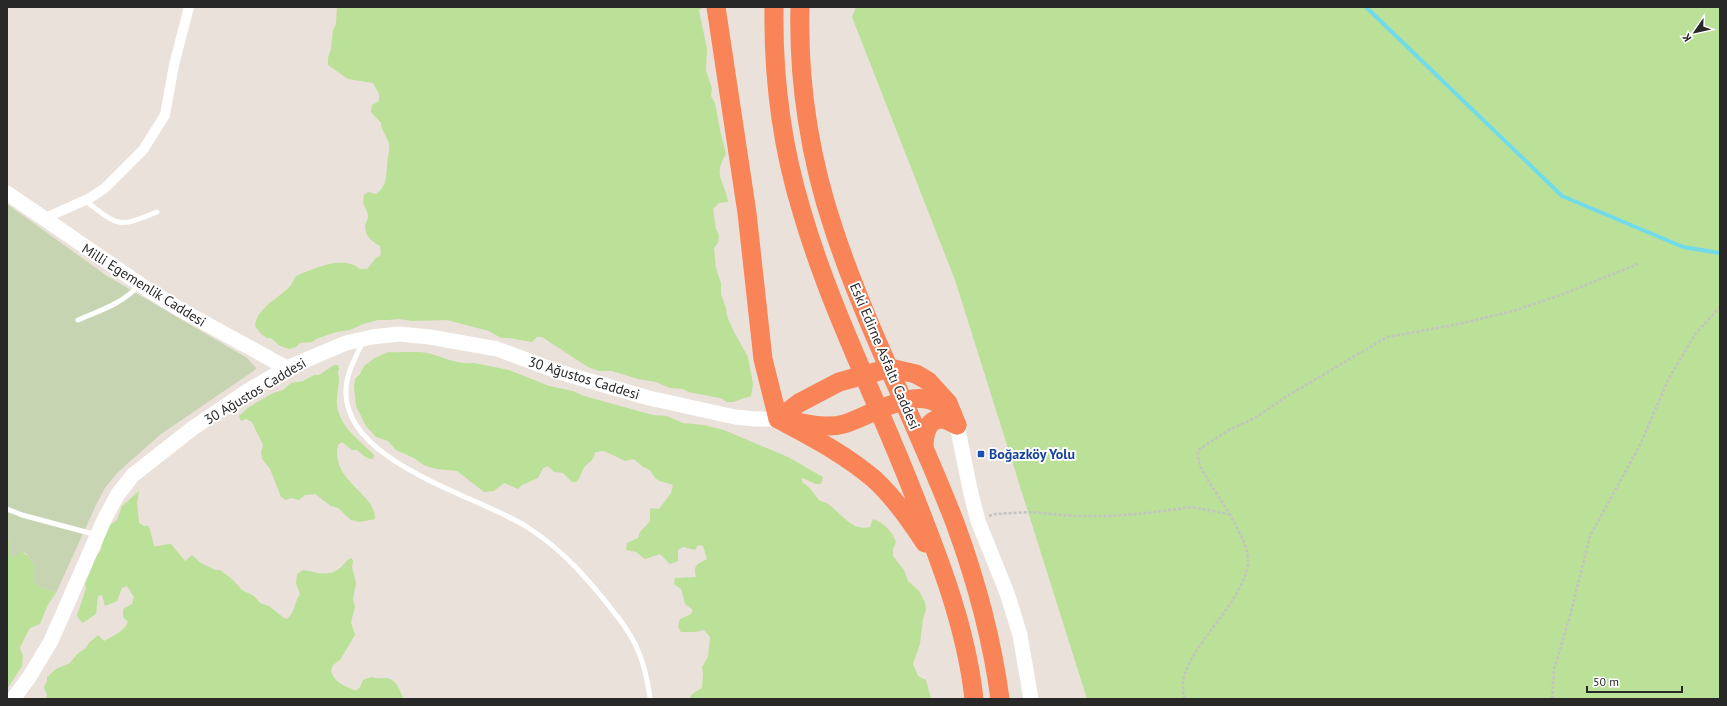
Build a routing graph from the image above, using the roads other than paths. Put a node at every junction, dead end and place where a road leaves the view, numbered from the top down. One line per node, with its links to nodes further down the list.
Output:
1 (189, 7): 6 (street)
2 (716, 7): 17 (highway)
3 (774, 7): 14 (highway, Eski Edirne Asfaltı Caddesi)
4 (800, 7): 13 (highway, Eski Edirne Asfaltı Caddesi)
5 (7, 193): 8 (main road, Milli Egemenlik Caddesi)
6 (84, 200): 7 (lane); 8 (street)
7 (157, 212)
8 (43, 219): 9 (main road, Milli Egemenlik Caddesi)
9 (140, 284): 10 (lane); 12 (main road, Milli Egemenlik Caddesi)
10 (78, 320)
11 (365, 338): 12 (main road, 30 Ağustos Caddesi); 17 (main road, 30 Ağustos Caddesi); 24 (lane)
12 (287, 368): 21 (main road, 30 Ağustos Caddesi)
13 (890, 368): 14 (highway); 15 (highway, Eski Edirne Asfaltı Caddesi); 18 (highway)
14 (864, 374): 16 (highway, Eski Edirne Asfaltı Caddesi); 17 (highway)
15 (903, 400): 16 (highway); 18 (highway); 19 (highway, Eski Edirne Asfaltı Caddesi)
16 (879, 409): 17 (highway); 22 (highway, Eski Edirne Asfaltı Caddesi)
17 (778, 419): 22 (highway)
18 (957, 425): 19 (highway); 27 (main road)
19 (924, 447): 26 (highway, Eski Edirne Asfaltı Caddesi)
20 (7, 509): 21 (lane)
21 (98, 535): 23 (main road, 30 Ağustos Caddesi)
22 (948, 580): 25 (highway, Eski Edirne Asfaltı Caddesi)
23 (13, 699)
24 (650, 699)
25 (974, 699)
26 (1000, 699)
27 (1031, 699)

